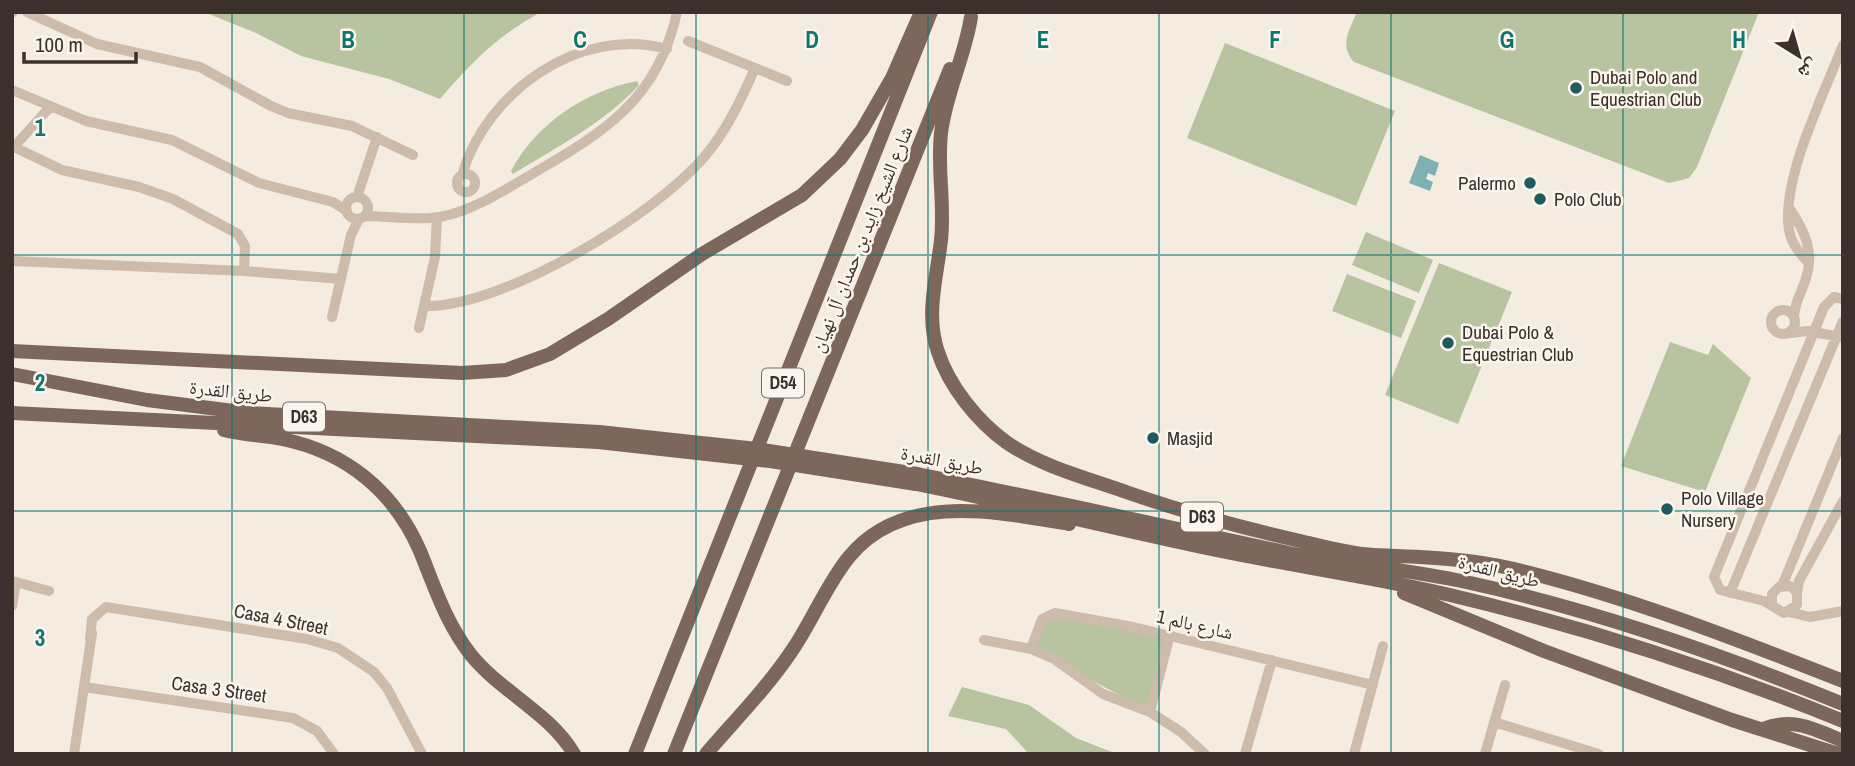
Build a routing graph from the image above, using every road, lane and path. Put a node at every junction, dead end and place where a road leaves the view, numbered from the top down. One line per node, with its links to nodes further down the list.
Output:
1 (27, 12): 13 (street)
2 (677, 12): 8 (street)
3 (921, 12): 34 (main road)
4 (932, 12): 78 (main road, شارع الشيخ زايد بن حمدان آل نهيان / D54)
5 (972, 15): 43 (main road, طريق القدرة / D63); 79 (main road, شارع الشيخ زايد بن حمدان آل نهيان / D54)
6 (688, 41): 9 (street)
7 (1843, 45): 22 (street)
8 (667, 49): 16 (street); 18 (street)
9 (755, 68): 10 (street); 24 (street)
10 (787, 81)
11 (12, 90): 12 (street)
12 (50, 107): 14 (street); 17 (street)
13 (377, 137): 15 (street); 17 (street)
14 (13, 148): 20 (street)
15 (413, 155)
16 (462, 175)
17 (358, 208): 18 (street); 21 (street)
18 (437, 218): 24 (street)
19 (12, 261): 20 (street)
20 (244, 271): 21 (street)
21 (341, 279): 26 (street)
22 (1798, 295): 25 (street); 28 (street)
23 (1843, 299): 30 (street)
24 (425, 306): 29 (street)
25 (1781, 310): 28 (street); 28 (street)
26 (332, 317)
27 (1843, 321): 31 (street)
28 (1793, 324): 30 (street)
29 (419, 328)
30 (1814, 332): 31 (street); 48 (street)
31 (1840, 337): 48 (street)
32 (12, 345): 34 (street)
33 (12, 351): 34 (main road)
34 (41, 351)
35 (12, 374): 38 (main road, طريق القدرة / D63)
36 (12, 413): 37 (main road, طريق القدرة / D63)
37 (199, 422): 38 (main road, طريق القدرة / D63); 77 (main road)
38 (598, 437): 40 (main road, طريق القدرة / D63, bridge)
39 (1842, 444): 46 (street)
40 (916, 479): 42 (main road, طريق القدرة / D63); 51 (main road, طريق القدرة / D63)
41 (1843, 501): 49 (street)
42 (1144, 533): 45 (main road, طريق القدرة / D63); 80 (main road)
43 (1375, 555): 51 (main road); 62 (main road, طريق القدرة / D63)
44 (14, 581): 47 (street); 53 (street)
45 (1373, 581): 68 (main road, طريق القدرة / D63); 70 (main road, طريق القدرة / D63)
46 (1778, 588): 49 (street); 50 (street); 52 (street)
47 (49, 591)
48 (1730, 593): 50 (street)
49 (1798, 596): 55 (street); 56 (street)
50 (1755, 599): 52 (street)
51 (1539, 600): 66 (main road, طريق القدرة / D63)
52 (1772, 605): 55 (street)
53 (12, 606)
54 (1842, 609): 56 (street)
55 (1789, 612): 56 (street)
56 (1825, 613)
57 (1170, 635): 60 (street, شارع بالم 1); 61 (street, شارع بالم 1); 67 (street)
58 (985, 640): 60 (street)
59 (1383, 646): 63 (street)
60 (1031, 649): 67 (street)
61 (1272, 660): 63 (street, شارع بالم 1); 82 (street)
62 (1843, 681)
63 (1373, 685): 83 (street)
64 (1505, 685): 69 (street)
65 (84, 687): 74 (street, Casa 4 Street); 75 (street, Casa 3 Street); 76 (street, Casa 4 Street)
66 (1843, 704)
67 (1150, 712): 81 (street)
68 (1843, 721)
69 (1494, 722): 73 (street); 84 (street)
70 (1763, 729): 71 (main road); 72 (main road, طريق القدرة / D63)
71 (1843, 741)
72 (1832, 752)
73 (1594, 753)
74 (74, 754)
75 (334, 754)
76 (422, 754)
77 (574, 754)
78 (635, 754)
79 (674, 754)
80 (706, 754)
81 (1205, 754)
82 (1245, 754)
83 (1354, 754)
84 (1485, 754)

